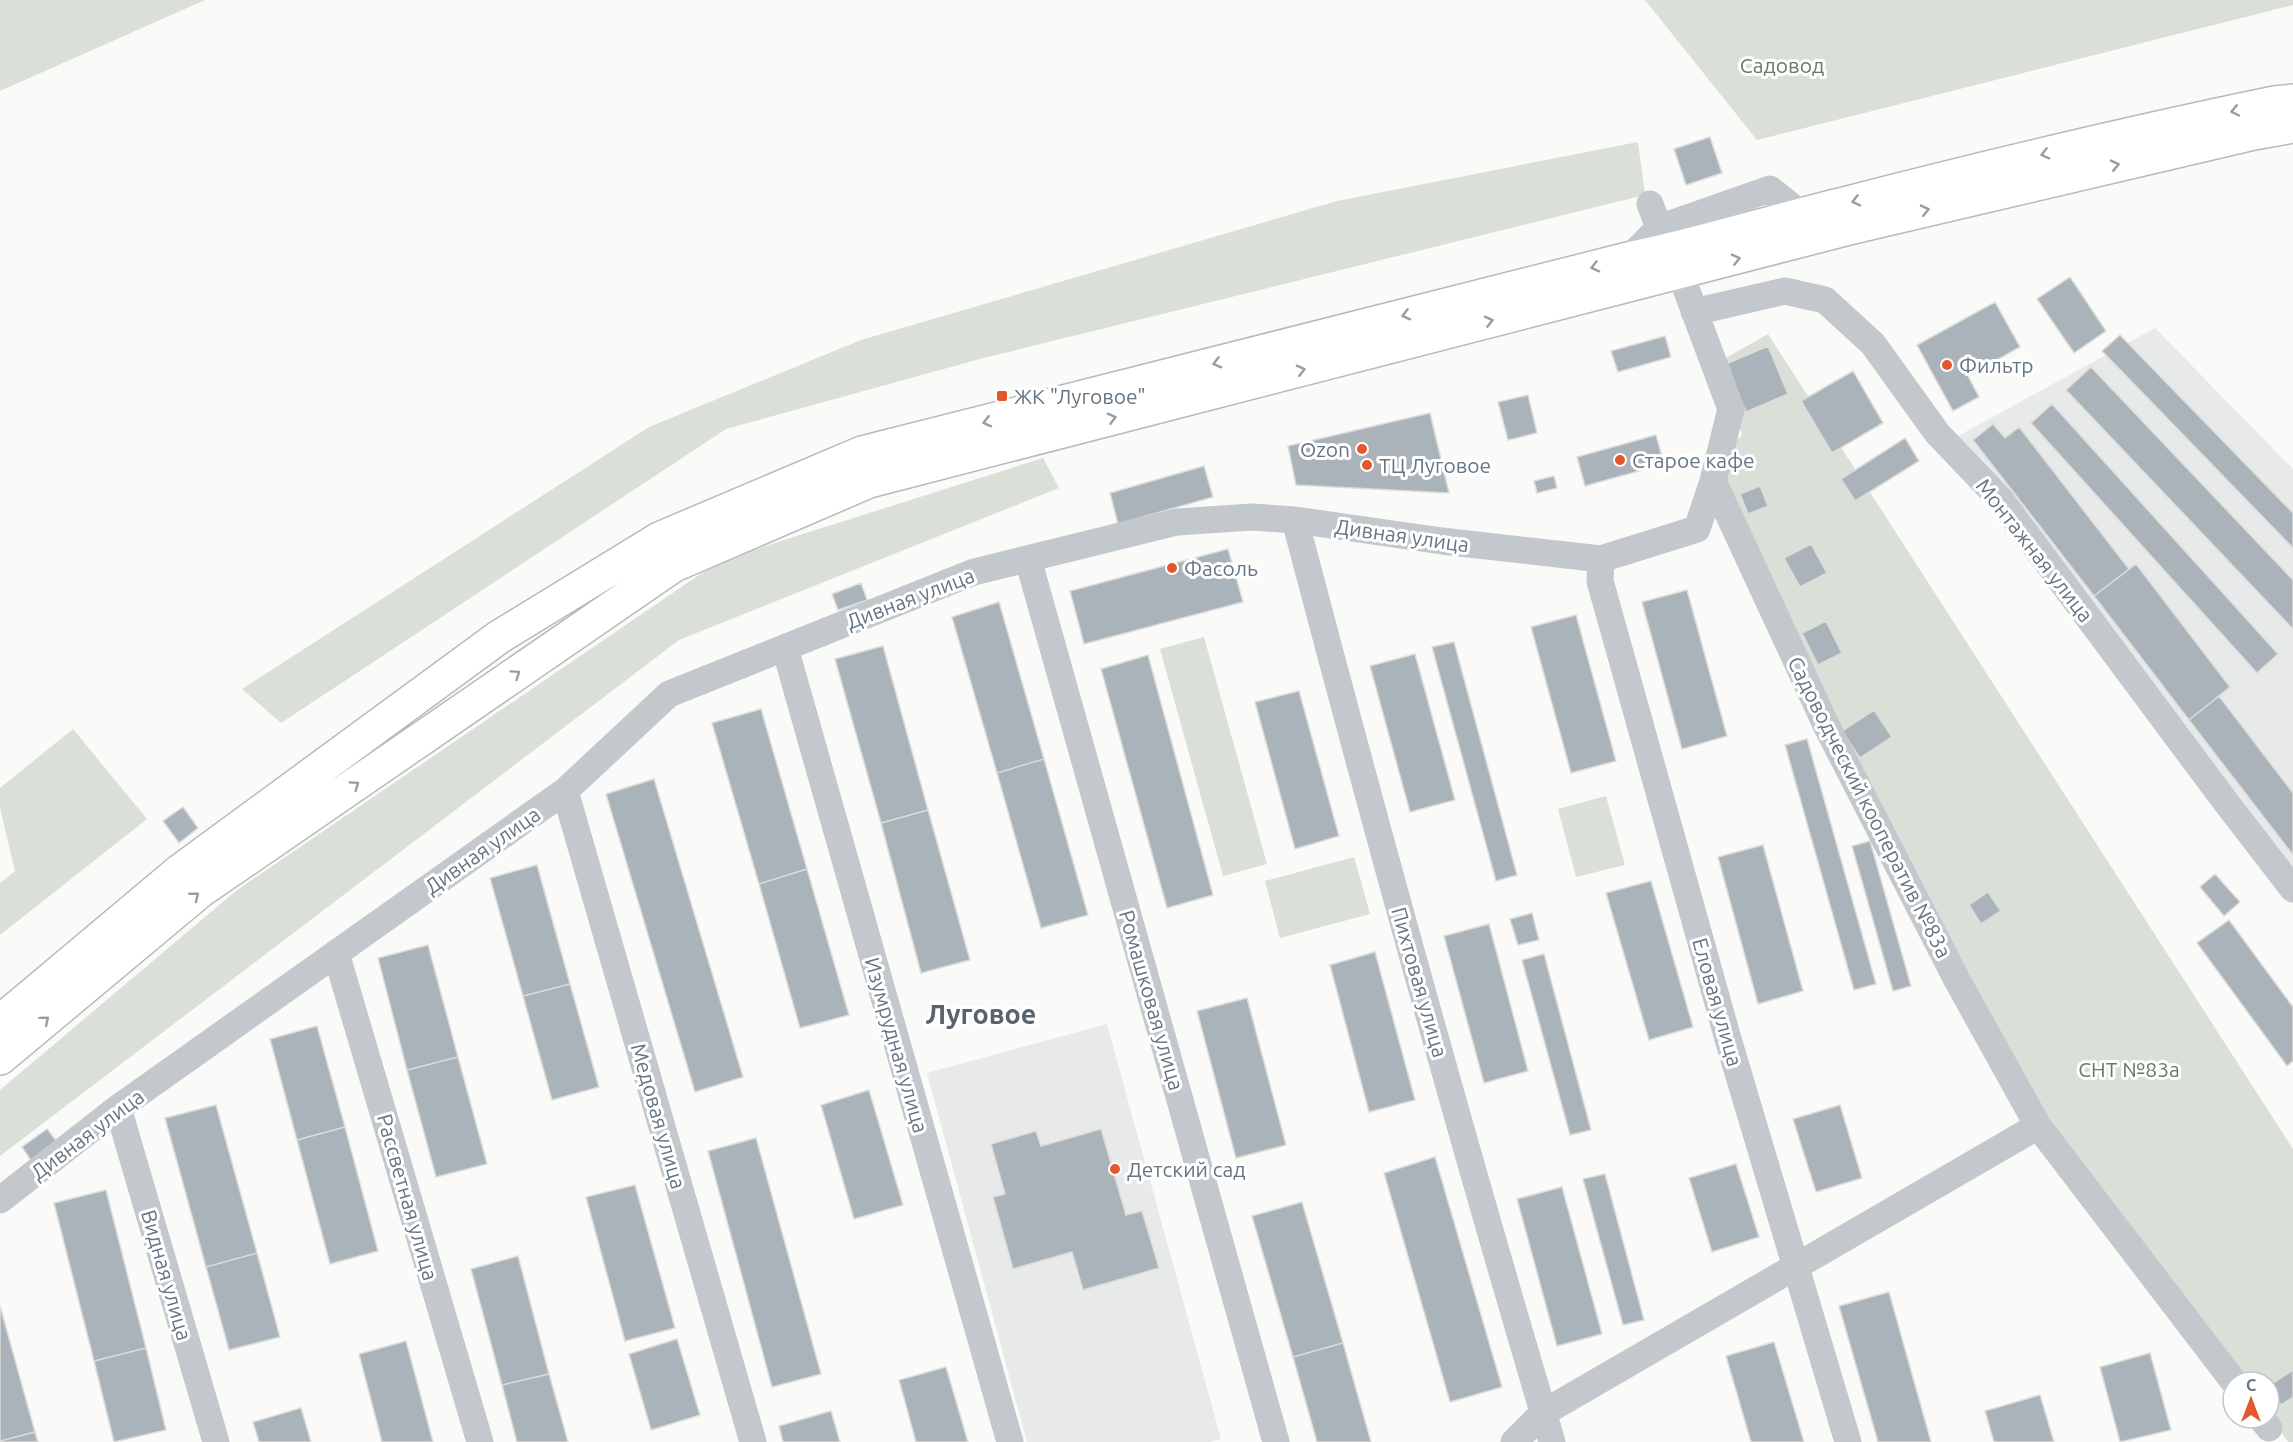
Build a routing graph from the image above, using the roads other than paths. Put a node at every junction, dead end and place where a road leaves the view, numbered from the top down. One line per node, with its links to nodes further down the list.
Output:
1 (2293, 101): 3 (main road, one-way to 3)
2 (2293, 126): 3 (main road, one-way to 2)
3 (1665, 239): 4 (street, Дивная улица); 13 (main road, one-way to 13); 14 (main road, one-way to 3)
4 (1694, 312): 5 (street, Дивная улица); 11 (street, Монтажная улица)
5 (1713, 481): 8 (street, Дивная улица); 16 (street, Садоводческий кооператив №83а)
6 (1295, 520): 7 (street, Дивная улица); 8 (street, Дивная улица); 20 (street, Пихтовая улица)
7 (1028, 559): 9 (street, Дивная улица); 25 (street, Ромашковая улица)
8 (1601, 559): 18 (street, Еловая улица)
9 (785, 648): 10 (street, Дивная улица); 24 (street, Изумрудная улица)
10 (565, 791): 12 (street, Дивная улица); 23 (street, Медовая улица)
11 (2293, 889)
12 (336, 953): 15 (street, Дивная улица); 22 (street, Рассветная улица)
13 (0, 1022)
14 (0, 1058)
15 (118, 1108): 17 (street, Дивная улица); 21 (street, Видная улица)
16 (2038, 1126): 18 (street); 19 (street, Садоводческий кооператив №83а)
17 (0, 1200)
18 (1797, 1266): 20 (street); 28 (street, Еловая улица)
19 (2225, 1370)
20 (1543, 1413): 26 (street); 27 (street, Пихтовая улица)
21 (216, 1442)
22 (480, 1442)
23 (753, 1442)
24 (1010, 1442)
25 (1276, 1442)
26 (1514, 1442)
27 (1552, 1442)
28 (1848, 1442)

